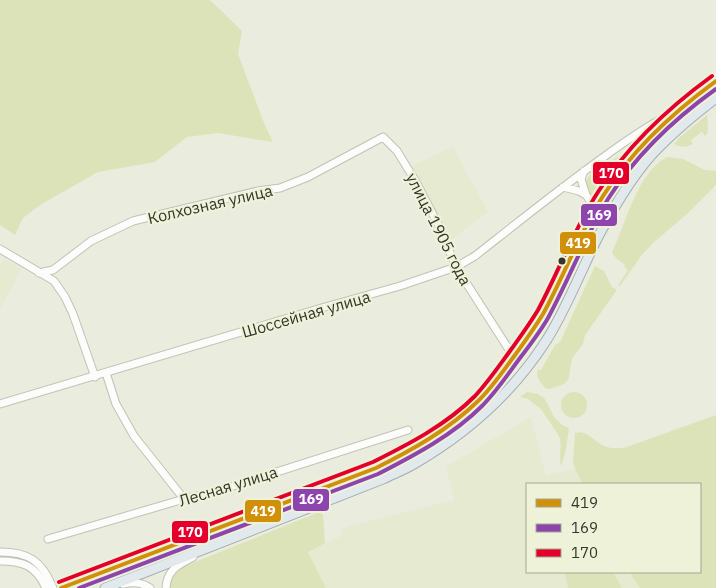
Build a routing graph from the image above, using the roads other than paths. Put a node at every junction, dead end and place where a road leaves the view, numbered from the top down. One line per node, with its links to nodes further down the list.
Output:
1 (713, 83): 3 (main road)
2 (716, 98): 21 (main road)
3 (683, 106): 5 (street, Шоссейная улица); 8 (main road)
4 (383, 137): 10 (street, улица 1905 года); 11 (street, Колхозная улица)
5 (585, 170): 6 (street, Шоссейная улица); 7 (street)
6 (563, 187): 7 (street); 10 (street, Шоссейная улица)
7 (586, 195): 8 (street)
8 (585, 228): 26 (main road)
9 (0, 249): 12 (street)
10 (456, 267): 14 (street, улица 1905 года); 15 (street, Шоссейная улица)
11 (53, 270): 12 (street, Колхозная улица); 13 (street)
12 (39, 272): 13 (street)
13 (54, 281): 16 (street)
14 (508, 348)
15 (106, 374): 16 (street, Шоссейная улица); 19 (street)
16 (95, 377): 17 (street, Шоссейная улица)
17 (0, 404)
18 (408, 430): 19 (street, Лесная улица)
19 (184, 499): 20 (street, Лесная улица)
20 (48, 539)
21 (214, 546): 27 (main road); 30 (street)
22 (0, 552): 25 (street)
23 (0, 561): 24 (street)
24 (46, 588)
25 (53, 588)
26 (62, 588)
27 (105, 588)
28 (110, 588): 29 (street)
29 (150, 588)
30 (166, 588)

